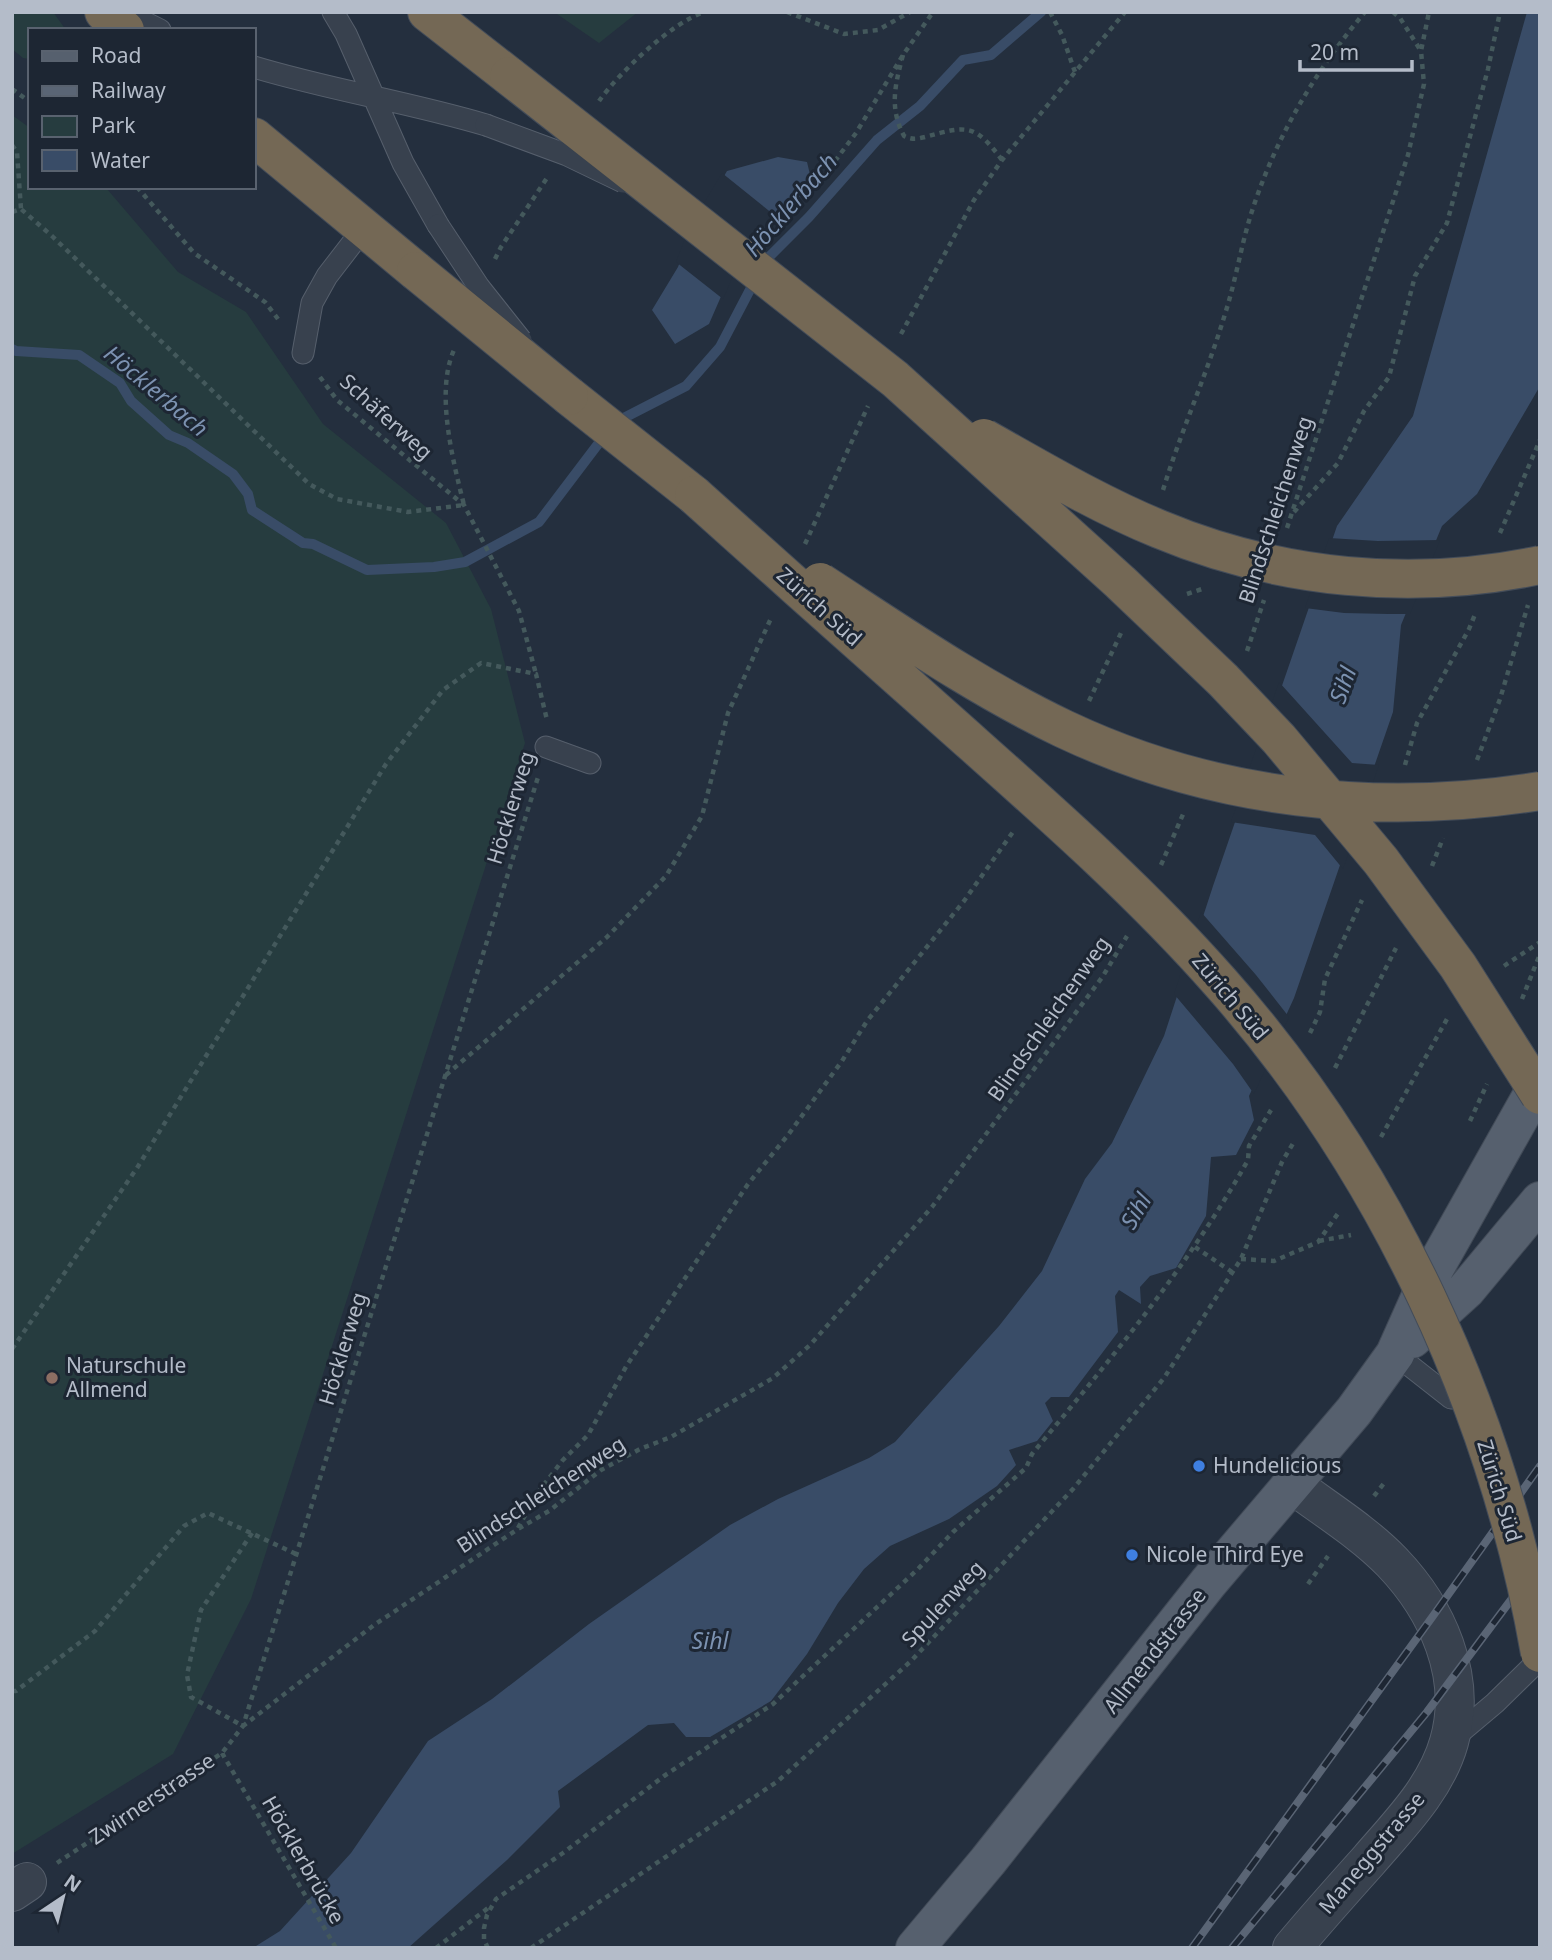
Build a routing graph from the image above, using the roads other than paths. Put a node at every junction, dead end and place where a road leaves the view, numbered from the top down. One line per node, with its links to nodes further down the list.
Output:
1 (104, 12): 5 (highway)
2 (124, 12): 6 (lane)
3 (333, 12): 8 (lane)
4 (427, 12): 11 (highway, bridge)
5 (123, 28)
6 (156, 28)
7 (256, 68): 8 (lane)
8 (374, 97): 11 (lane, bridge); 14 (lane, bridge)
9 (256, 139): 10 (highway)
10 (364, 228): 12 (lane); 14 (highway, bridge)
11 (718, 239): 13 (highway, bridge)
12 (303, 354)
13 (895, 379): 16 (highway, bridge); 21 (highway, bridge)
14 (569, 396): 15 (highway)
15 (694, 495): 19 (highway, bridge); 26 (highway, Zürich Süd, bridge)
16 (1540, 565)
17 (546, 747): 18 (lane)
18 (590, 763)
19 (1540, 791)
20 (1540, 1082): 23 (main road, Allmendstrasse)
21 (1540, 1096)
22 (1540, 1201): 23 (main road, Allmendstrasse)
23 (1395, 1354): 24 (lane); 25 (main road, Allmendstrasse)
24 (1451, 1398)
25 (1292, 1484): 28 (street, Maneggstrasse); 29 (main road, Allmendstrasse)
26 (1540, 1653)
27 (1540, 1659): 28 (lane)
28 (1449, 1742): 30 (street, Maneggstrasse)
29 (915, 1948)
30 (1292, 1948)

